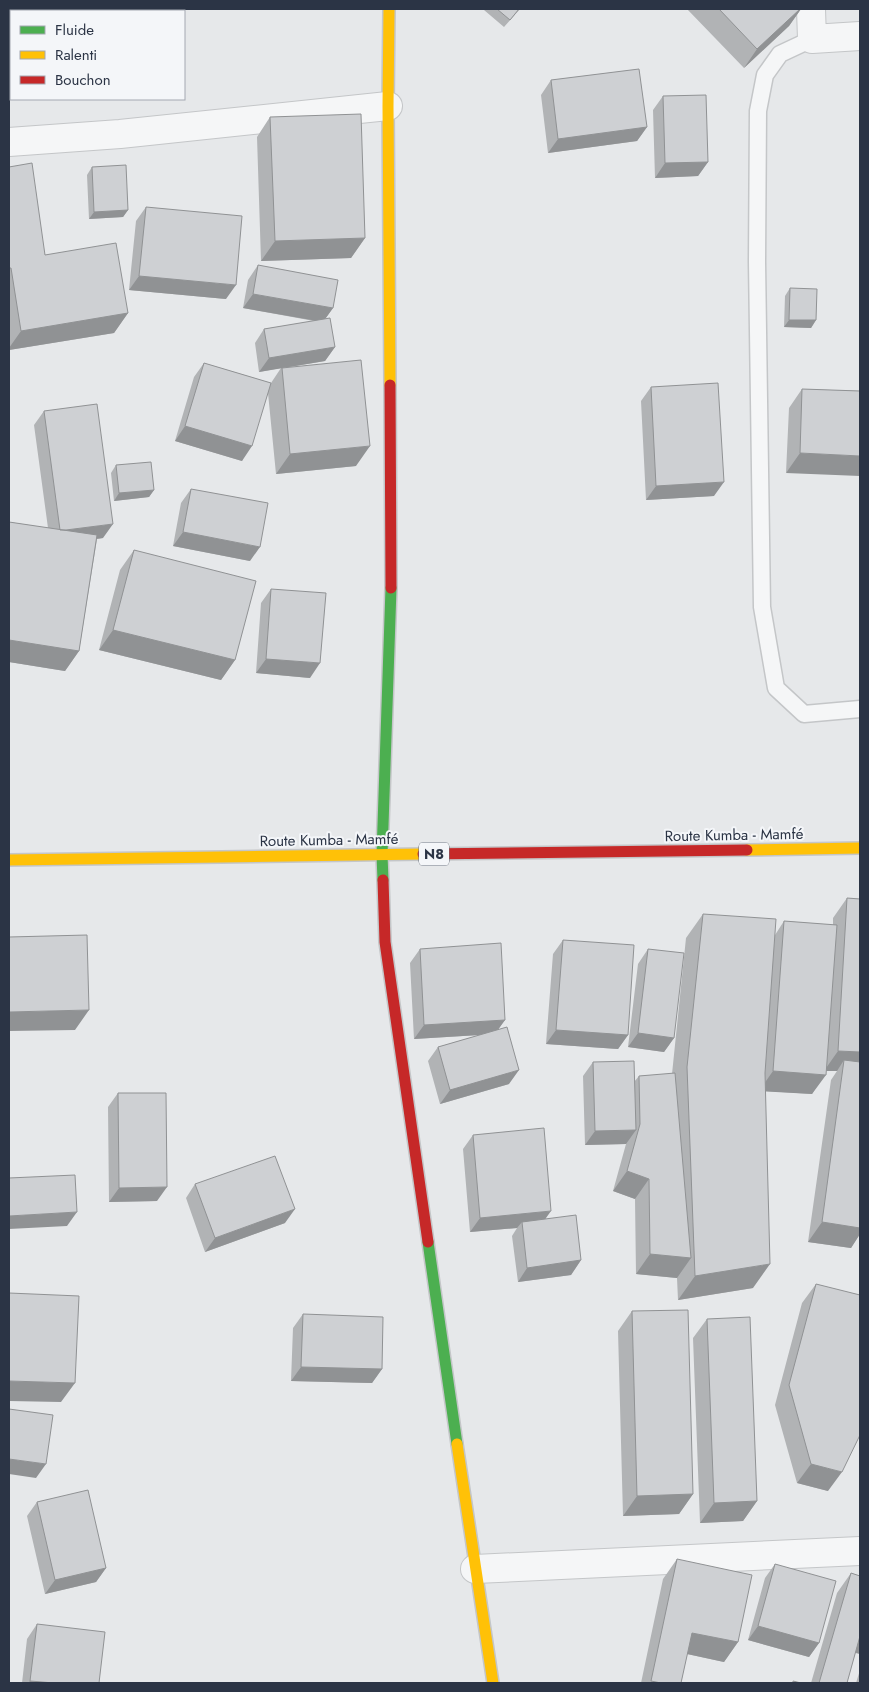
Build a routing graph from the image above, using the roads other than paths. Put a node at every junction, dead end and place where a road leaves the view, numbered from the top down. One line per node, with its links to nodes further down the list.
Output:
1 (389, 9): 5 (main road)
2 (811, 9): 4 (street)
3 (860, 36): 4 (street)
4 (812, 39): 7 (lane)
5 (388, 106): 6 (street); 9 (main road)
6 (9, 142)
7 (860, 709)
8 (860, 848): 9 (main road, Route Kumba - Mamfé / N8)
9 (382, 854): 10 (main road, Route Kumba - Mamfé / N8); 12 (main road)
10 (9, 860)
11 (860, 1551): 12 (street)
12 (475, 1569): 13 (main road)
13 (493, 1683)

